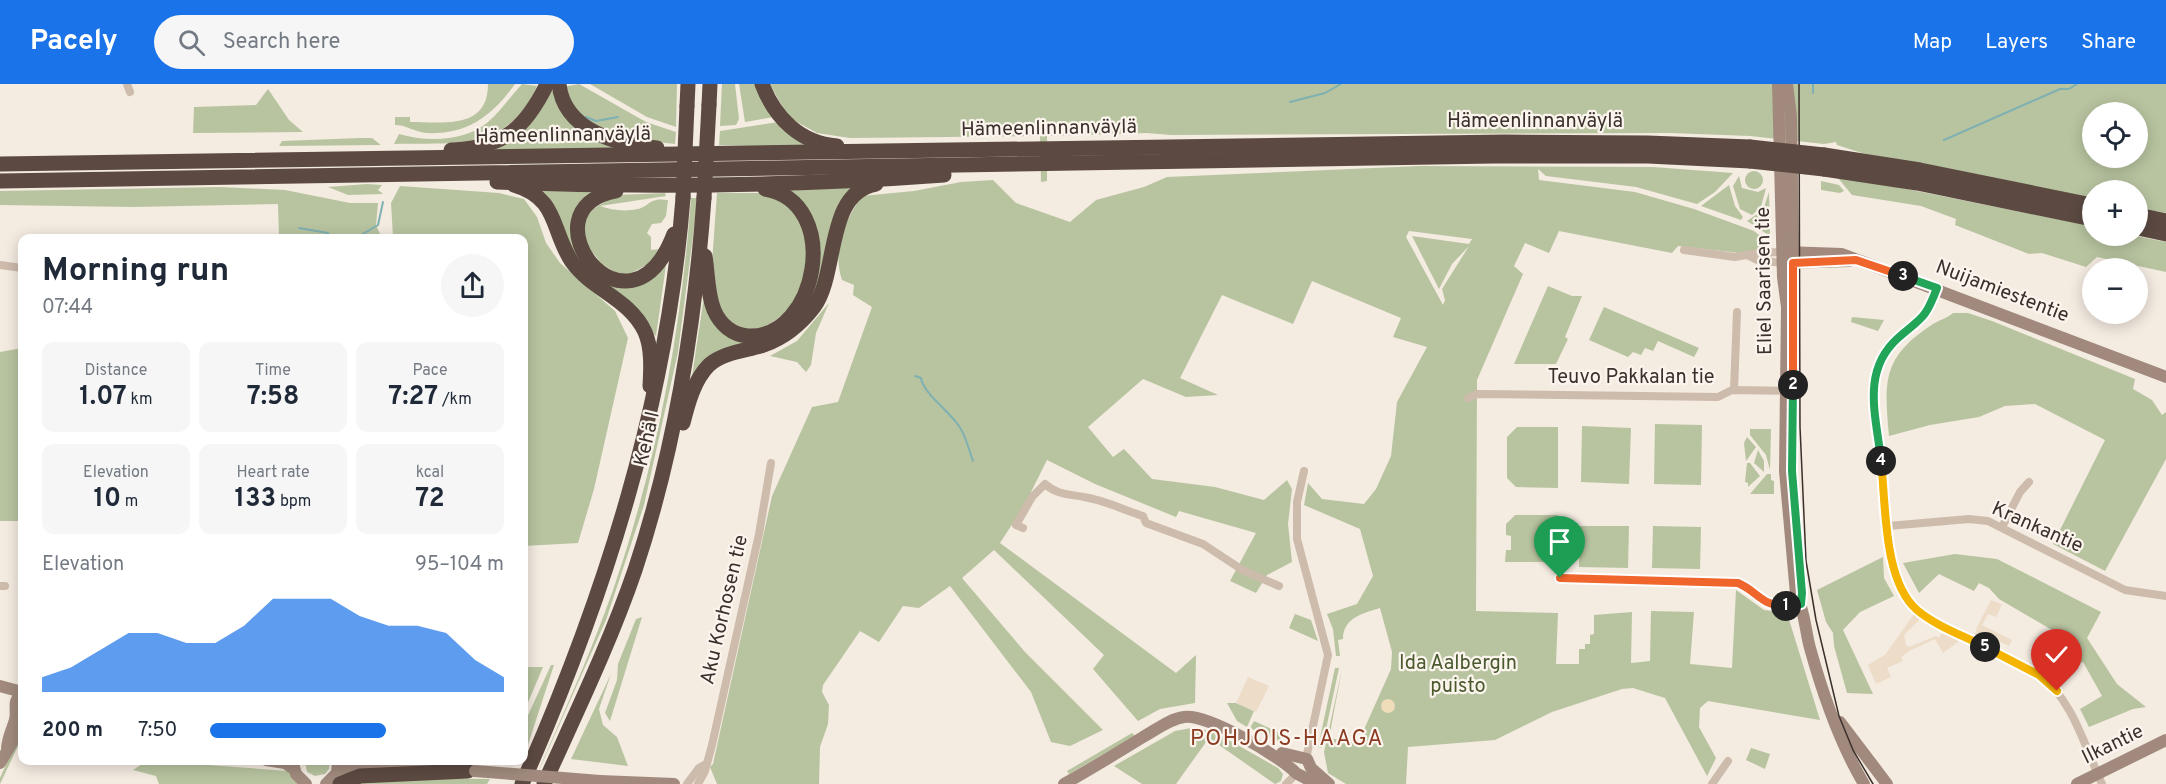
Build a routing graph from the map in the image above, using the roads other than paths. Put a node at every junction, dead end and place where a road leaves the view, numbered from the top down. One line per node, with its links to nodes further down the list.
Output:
1 (560, 84): 11 (highway)
2 (710, 84): 28 (highway, Kehä I, bridge)
3 (762, 84): 9 (highway)
4 (1778, 84): 8 (main road)
5 (1787, 84): 8 (main road)
6 (544, 88): 12 (highway)
7 (687, 92): 23 (highway, Kehä I, bridge)
8 (1786, 136): 31 (main road, Eliel Saarisen tie)
9 (915, 152): 10 (highway, Hämeenlinnanväylä); 11 (highway, Hämeenlinnanväylä)
10 (1750, 154): 13 (highway, Hämeenlinnanväylä, bridge); 15 (highway, Hämeenlinnanväylä)
11 (683, 155): 12 (highway, Hämeenlinnanväylä)
12 (397, 157): 14 (highway, Hämeenlinnanväylä)
13 (1824, 162): 22 (highway, Hämeenlinnanväylä); 24 (highway, Hämeenlinnanväylä)
14 (0, 164)
15 (1038, 164): 16 (highway, Hämeenlinnanväylä); 17 (highway)
16 (401, 176): 18 (highway, Hämeenlinnanväylä); 19 (highway)
17 (915, 177): 20 (highway); 41 (highway)
18 (0, 181)
19 (499, 182): 21 (highway); 40 (highway)
20 (744, 185): 21 (highway); 28 (highway)
21 (637, 187): 23 (highway)
22 (2082, 203)
23 (681, 217): 40 (highway, Kehä I)
24 (2082, 217)
25 (2148, 217): 26 (highway)
26 (2166, 221)
27 (2148, 230): 29 (highway)
28 (702, 231): 41 (highway, Kehä I)
29 (2166, 234)
30 (1684, 250): 31 (street)
31 (1788, 257): 34 (main road, Nuijamiestentie); 38 (main road, Eliel Saarisen tie)
32 (0, 265): 33 (street)
33 (18, 267)
34 (1937, 288): 36 (main road, Nuijamiestentie); 45 (street)
35 (1737, 312): 37 (street)
36 (2166, 376)
37 (1734, 390): 38 (street, Teuvo Pakkalan tie); 39 (street, Teuvo Pakkalan tie)
38 (1789, 391): 51 (main road, Eliel Saarisen tie)
39 (1468, 398)
40 (650, 412): 73 (highway, Kehä I)
41 (667, 452): 74 (highway, Kehä I)
42 (771, 463): 63 (street, Aku Korhosen tie)
43 (1304, 471): 67 (street)
44 (2030, 482): 46 (street)
45 (1888, 526): 46 (street, Krankantie); 70 (street)
46 (2002, 527): 50 (street, Krankantie)
47 (1023, 528): 49 (street)
48 (1560, 578): 51 (street)
49 (1279, 586)
50 (2166, 597)
51 (1801, 604): 56 (main road, Eliel Saarisen tie)
52 (0, 686): 54 (main road)
53 (0, 695): 55 (main road)
54 (18, 702)
55 (18, 703)
56 (1829, 703): 84 (main road, Eliel Saarisen tie); 85 (main road, Eliel Saarisen tie)
57 (18, 711): 60 (main road)
58 (18, 732): 60 (main road)
59 (2166, 740): 70 (main road, Ilkantie)
60 (7, 748): 62 (main road)
61 (1728, 761): 83 (street)
62 (0, 763)
63 (706, 764): 77 (street); 78 (street, Aku Korhosen tie)
64 (294, 765): 71 (main road)
65 (353, 765): 69 (main road)
66 (438, 765): 68 (main road)
67 (1302, 767): 79 (main road); 80 (street); 81 (main road); 82 (main road)
68 (472, 771): 69 (highway); 75 (main road, bridge)
69 (339, 772): 72 (main road)
70 (2099, 779): 86 (main road, Ilkantie)
71 (306, 784)
72 (326, 784)
73 (522, 784)
74 (544, 784)
75 (645, 784): 76 (main road)
76 (674, 784)
77 (687, 784)
78 (698, 784)
79 (1064, 784)
80 (1286, 784)
81 (1315, 784)
82 (1329, 784)
83 (1712, 784)
84 (1864, 784)
85 (1887, 784)
86 (2077, 784)

